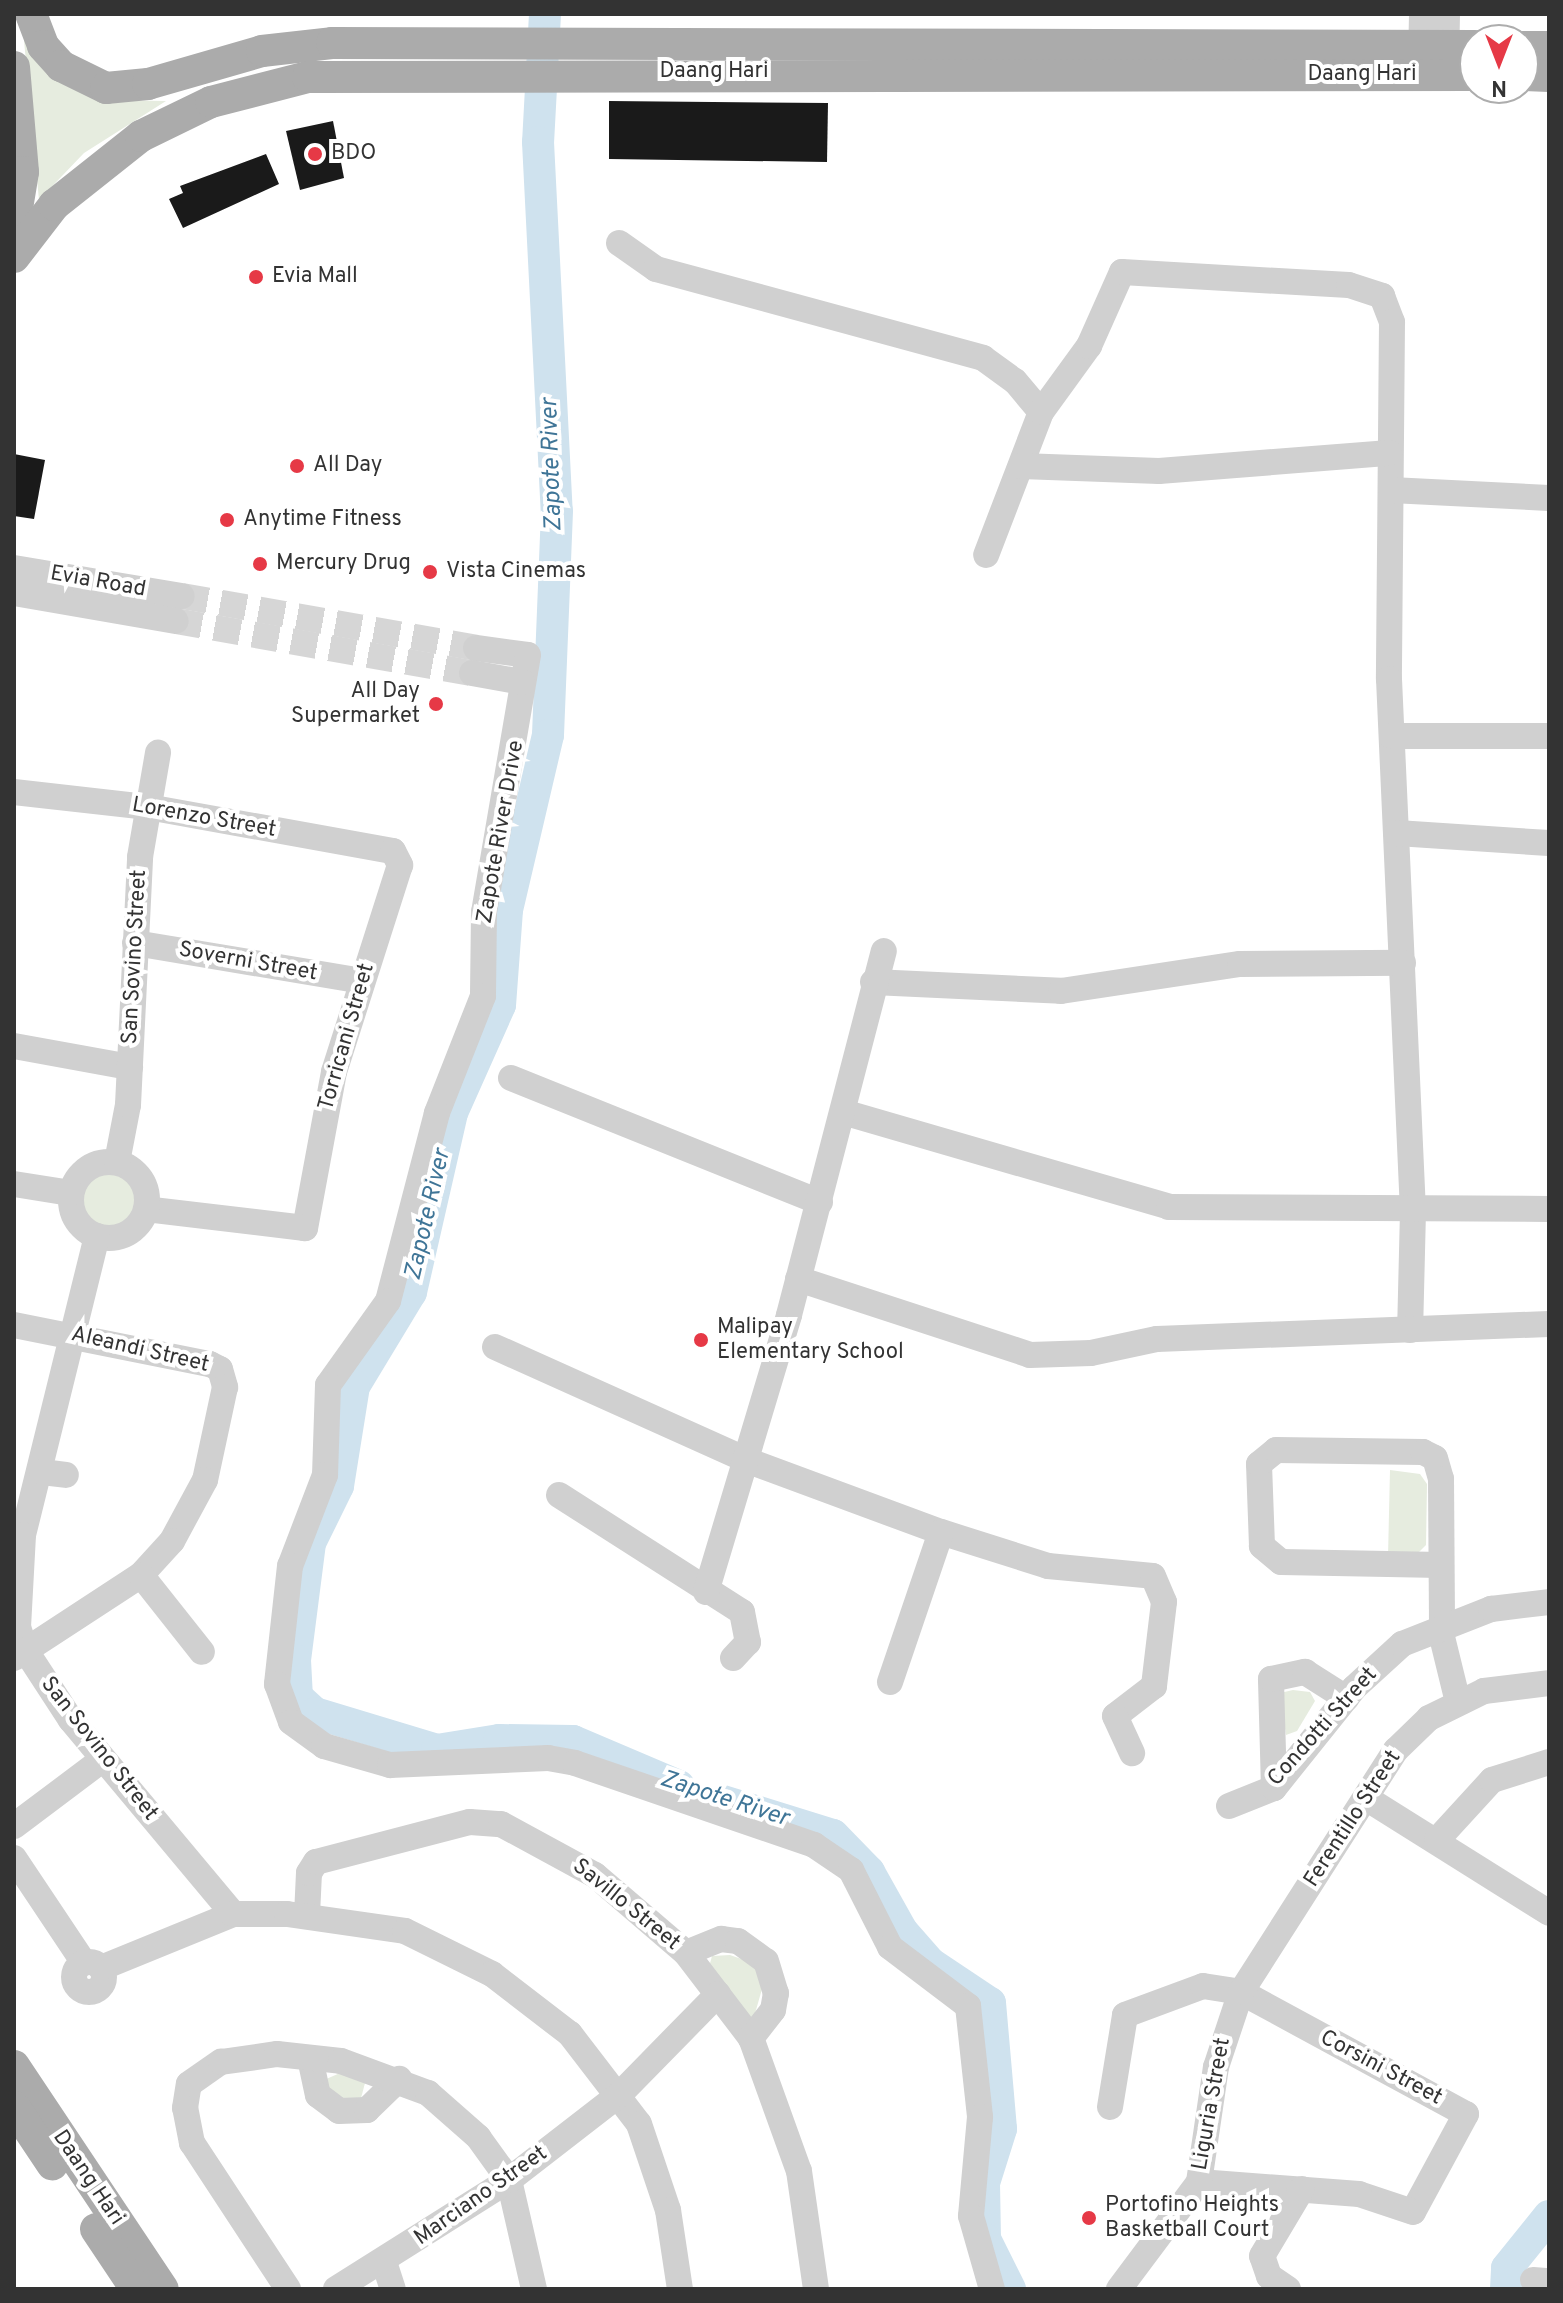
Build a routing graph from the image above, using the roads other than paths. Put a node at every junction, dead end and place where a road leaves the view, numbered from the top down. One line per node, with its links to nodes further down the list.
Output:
1 (31, 14): 4 (main road, Daang Hari)
2 (1422, 14): 5 (street)
3 (1447, 14): 5 (street)
4 (473, 57): 5 (main road, Daang Hari); 9 (main road, Daang Hari)
5 (1447, 61)
6 (14, 67): 7 (main road)
7 (14, 227)
8 (619, 243): 10 (street)
9 (14, 257)
10 (1041, 412): 11 (street); 12 (street)
11 (1389, 453): 12 (street); 13 (street)
12 (1021, 466): 15 (street)
13 (1391, 490): 14 (street); 19 (street)
14 (1549, 498)
15 (986, 555)
16 (14, 568): 17 (street, Evia Road)
17 (14, 593)
18 (522, 682): 18 (street, Zapote River Drive); 99 (street, Zapote River Drive)
19 (1392, 736): 20 (street); 24 (street)
20 (1549, 736)
21 (158, 753): 23 (street, San Sovino Street)
22 (14, 792): 23 (street, Lorenzo Street)
23 (148, 807): 26 (street, Lorenzo Street); 27 (street, San Sovino Street)
24 (1397, 833): 25 (street); 29 (street)
25 (1549, 843)
26 (393, 851): 30 (street, Torricani Street)
27 (135, 943): 30 (street, Soverni Street); 33 (street, San Sovino Street)
28 (884, 951): 31 (street)
29 (1403, 963): 31 (street); 42 (street)
30 (361, 981): 40 (street, Torricani Street)
31 (873, 982): 35 (street)
32 (14, 1046): 33 (street)
33 (130, 1067): 36 (street, San Sovino Street)
34 (511, 1078): 39 (street)
35 (843, 1112): 39 (street); 42 (street)
36 (117, 1162): 38 (street); 40 (street)
37 (14, 1184): 38 (street)
38 (71, 1193): 43 (street)
39 (820, 1202): 44 (street)
40 (146, 1209): 43 (street)
41 (1549, 1209): 42 (street)
42 (1413, 1211): 47 (street)
43 (97, 1236): 48 (street, San Sovino Street)
44 (798, 1279): 47 (street); 50 (street)
45 (1549, 1324): 47 (street)
46 (14, 1325): 48 (street, Aleandi Street)
47 (1410, 1330)
48 (72, 1334): 54 (street, Aleandi Street); 59 (street, San Sovino Street)
49 (495, 1347): 50 (street)
50 (746, 1460): 52 (street); 55 (street)
51 (559, 1495): 55 (street)
52 (941, 1532): 61 (street); 65 (street)
53 (1441, 1565): 53 (street); 57 (street)
54 (141, 1575): 58 (street); 59 (street, Aleandi Street)
55 (706, 1592): 60 (street)
56 (1549, 1602): 57 (street, Condotti Street)
57 (1441, 1626): 63 (street, Condotti Street); 64 (street)
58 (202, 1652)
59 (20, 1654): 66 (street, San Sovino Street)
60 (733, 1658)
61 (890, 1682)
62 (1549, 1683): 64 (street, Ferentillo Street)
63 (1346, 1698): 68 (street, Condotti Street); 68 (street)
64 (1458, 1702): 69 (street, Ferentillo Street)
65 (1132, 1753)
66 (102, 1760): 71 (street); 75 (street, San Sovino Street)
67 (1549, 1762): 72 (street)
68 (1274, 1788): 70 (street, Condotti Street)
69 (1366, 1798): 72 (street); 78 (street, Ferentillo Street)
70 (1229, 1806)
71 (14, 1826)
72 (1437, 1840): 74 (street)
73 (14, 1858): 75 (street)
74 (1548, 1910)
75 (233, 1914): 76 (street)
76 (307, 1915): 77 (street, Savillo Street); 84 (street)
77 (686, 1953): 79 (street, Savillo Street); 80 (street)
78 (1241, 1992): 86 (street); 88 (street, Liguria Street); 89 (street, Corsini Street)
79 (718, 1994): 80 (street, Savillo Street); 84 (street, Marciano Street)
80 (751, 2038): 98 (street, Savillo Street)
81 (310, 2058): 83 (street); 83 (street); 93 (street)
82 (14, 2066): 92 (main road, Daang Hari)
83 (399, 2079): 87 (street)
84 (620, 2094): 87 (street, Marciano Street); 97 (street)
85 (14, 2107): 91 (main road, Daang Hari)
86 (1110, 2107)
87 (509, 2180): 90 (street, Marciano Street); 96 (street)
88 (1199, 2182): 89 (street); 100 (street, Liguria Street)
89 (1302, 2189): 101 (street)
90 (384, 2262): 94 (street, Marciano Street); 95 (street)
91 (136, 2289)
92 (163, 2289)
93 (288, 2289)
94 (336, 2289)
95 (393, 2289)
96 (534, 2289)
97 (680, 2289)
98 (816, 2289)
99 (992, 2289)
100 (1119, 2289)
101 (1288, 2289)

